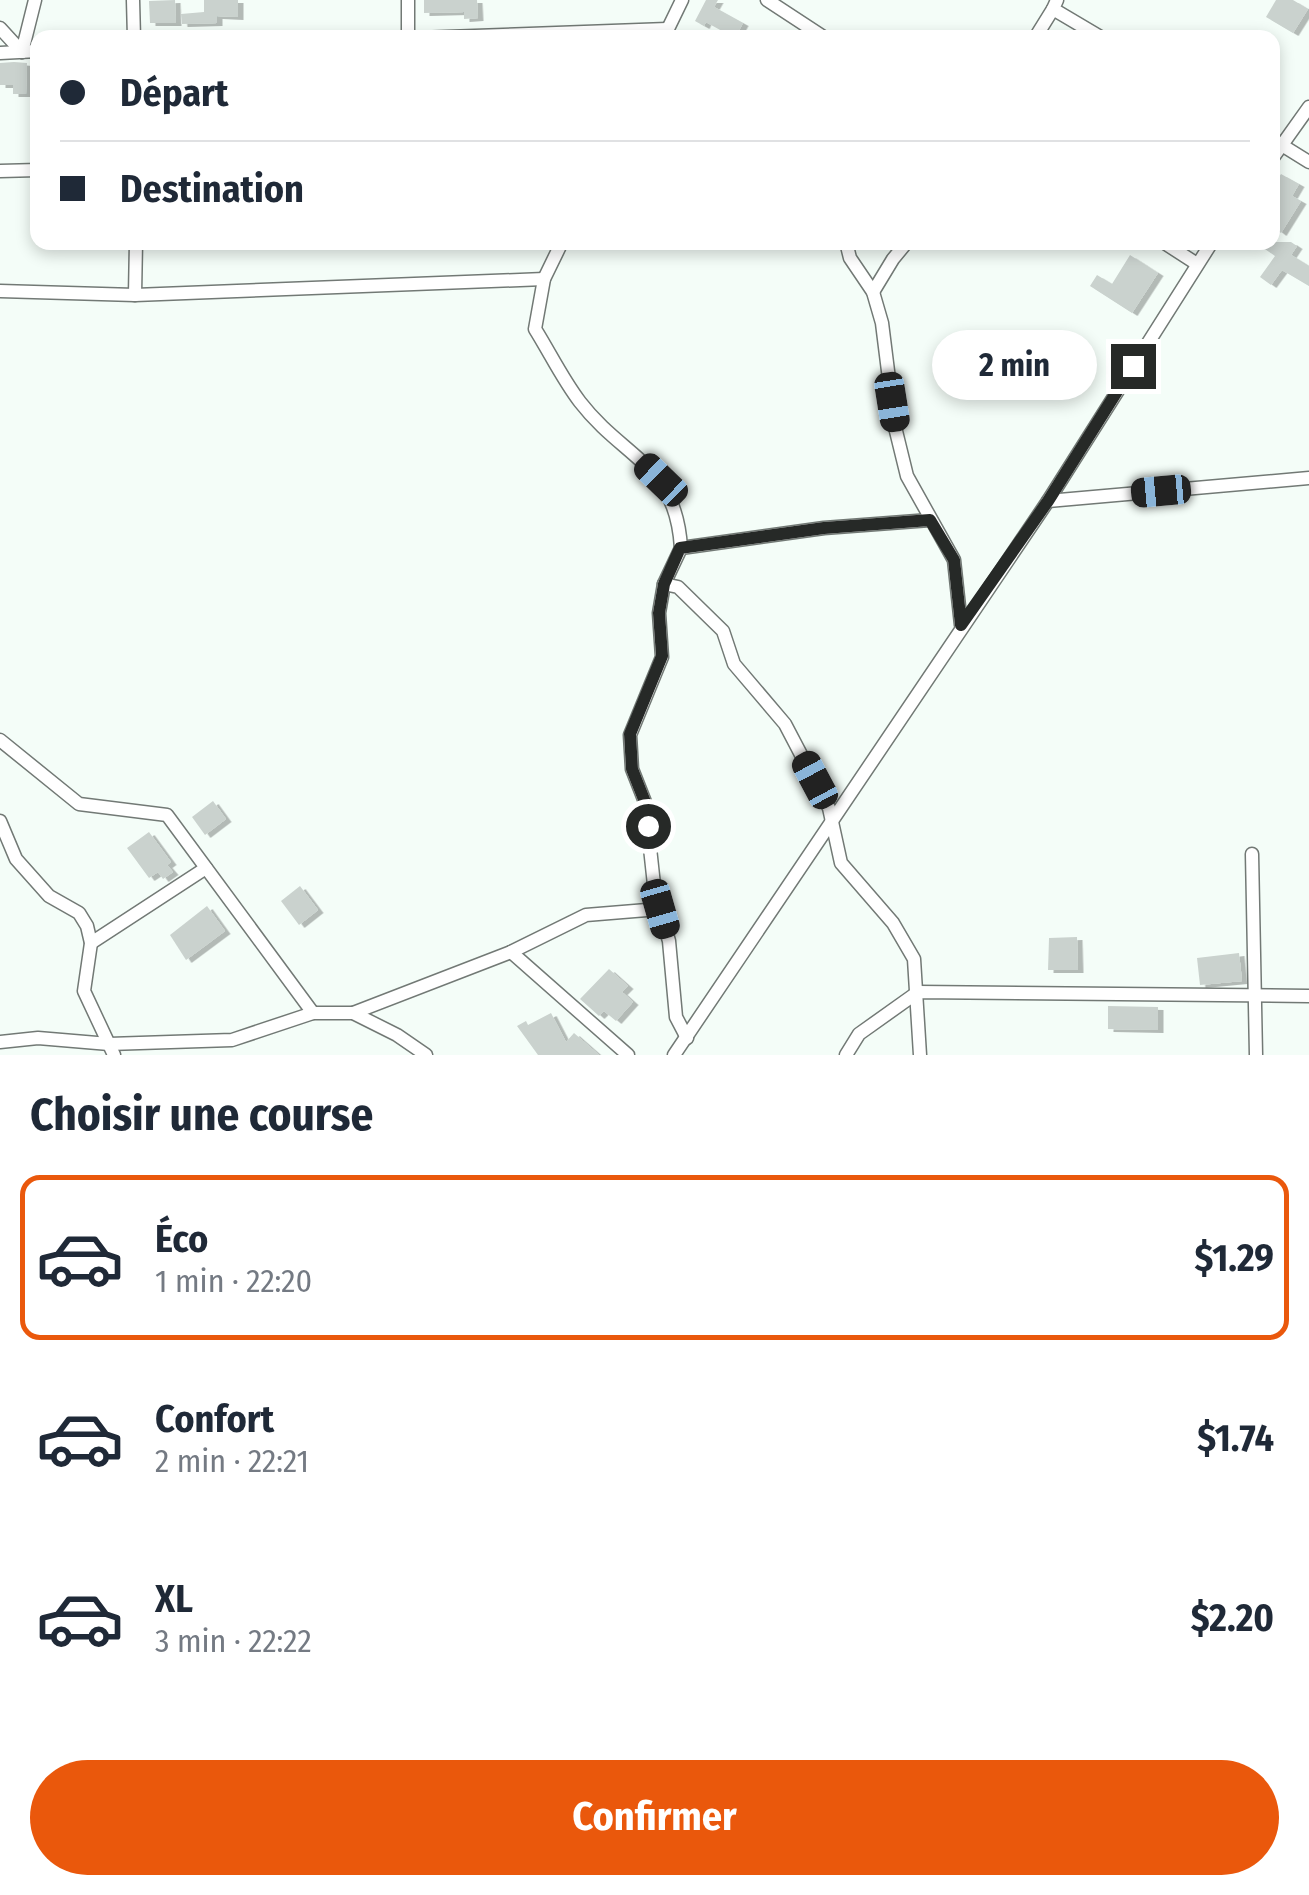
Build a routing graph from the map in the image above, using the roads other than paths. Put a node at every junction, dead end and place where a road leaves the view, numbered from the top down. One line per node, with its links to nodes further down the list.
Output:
1 (35, 0): 14 (street)
2 (133, 0): 8 (street)
3 (408, 0): 9 (street)
4 (682, 0): 10 (street)
5 (767, 0): 11 (street)
6 (1055, 4): 12 (street); 13 (street)
7 (0, 28): 14 (street)
8 (134, 30)
9 (408, 30)
10 (667, 30)
11 (814, 30)
12 (1040, 30)
13 (1091, 30)
14 (22, 52): 15 (street); 16 (street)
15 (30, 52)
16 (0, 54)
17 (1309, 107): 18 (street)
18 (1280, 140)
19 (1280, 143): 20 (street)
20 (1309, 162)
21 (30, 170): 22 (street)
22 (0, 171)
23 (136, 250): 33 (street)
24 (558, 250): 30 (street)
25 (848, 250): 32 (street)
26 (900, 250): 32 (street)
27 (1175, 250): 29 (street)
28 (1207, 250): 29 (street)
29 (1197, 264): 35 (street)
30 (544, 279): 33 (street); 37 (street)
31 (0, 291): 33 (street)
32 (874, 292): 36 (street)
33 (135, 295)
34 (1309, 478): 35 (street)
35 (1048, 501): 39 (street)
36 (930, 520): 37 (street); 39 (street)
37 (680, 548): 38 (street)
38 (664, 584): 42 (street); 45 (street)
39 (961, 625): 42 (street)
40 (0, 740): 44 (street)
41 (0, 820): 46 (street)
42 (830, 826): 48 (street); 53 (street)
43 (1252, 854): 49 (street)
44 (206, 868): 46 (street); 51 (street)
45 (660, 909): 47 (street); 53 (street)
46 (91, 943): 55 (street)
47 (511, 952): 52 (street); 57 (street)
48 (918, 992): 49 (street); 59 (street); 60 (street)
49 (1255, 996): 50 (street); 61 (street)
50 (1309, 996)
51 (313, 1013): 52 (street); 55 (street)
52 (353, 1013): 56 (street)
53 (688, 1038): 58 (street)
54 (0, 1042): 55 (street)
55 (112, 1050)
56 (424, 1054)
57 (628, 1055)
58 (674, 1055)
59 (846, 1055)
60 (920, 1055)
61 (1256, 1055)

